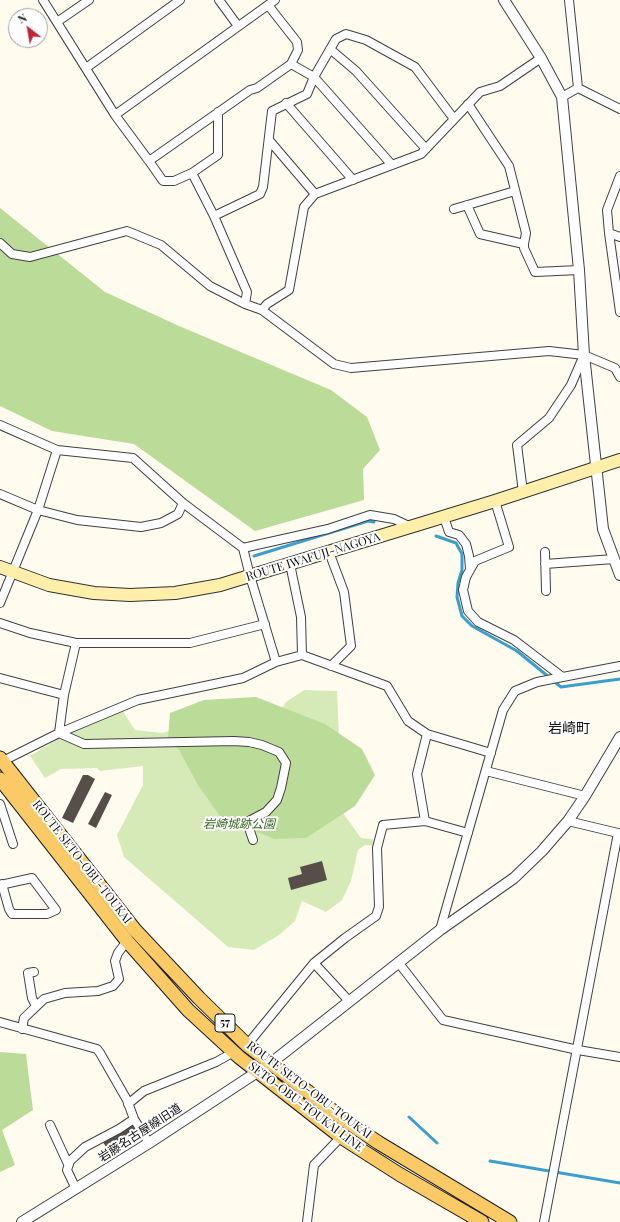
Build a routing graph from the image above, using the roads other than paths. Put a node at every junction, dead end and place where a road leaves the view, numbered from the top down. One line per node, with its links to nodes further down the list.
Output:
1 (43, 0): 8 (street)
2 (88, 0): 8 (street)
3 (180, 0): 13 (street)
4 (219, 0): 9 (street)
5 (504, 0): 11 (street)
6 (569, 0): 15 (street)
7 (272, 3): 9 (street); 12 (street)
8 (57, 22): 13 (street)
9 (238, 26): 21 (street)
10 (330, 49): 14 (street); 22 (street); 24 (street)
11 (541, 58): 16 (street); 18 (street)
12 (291, 64): 14 (street); 20 (street)
13 (86, 68): 21 (street)
14 (314, 77): 17 (street); 26 (street)
15 (578, 88): 16 (street); 19 (street)
16 (562, 97): 39 (street)
17 (286, 103): 23 (street); 29 (street)
18 (468, 104): 22 (street); 30 (street)
19 (620, 109)
20 (218, 112): 25 (street); 27 (street)
21 (115, 115): 25 (street)
22 (454, 119): 24 (street)
23 (269, 140): 31 (street); 34 (street)
24 (426, 149): 26 (street)
25 (149, 161): 27 (street)
26 (392, 165): 29 (street)
27 (192, 173): 34 (street)
28 (620, 176): 35 (street)
29 (353, 180): 31 (street)
30 (514, 191): 32 (street); 38 (street)
31 (315, 194): 41 (street)
32 (467, 205): 33 (street); 38 (street)
33 (454, 209)
34 (214, 216): 40 (street)
35 (609, 233): 36 (street); 42 (street)
36 (620, 237)
37 (0, 243): 40 (street)
38 (524, 244): 39 (street)
39 (579, 270): 43 (street)
40 (245, 304): 41 (street)
41 (262, 310): 43 (street)
42 (620, 312)
43 (584, 355): 44 (street); 48 (street); 49 (street)
44 (620, 377)
45 (0, 425): 46 (street)
46 (56, 450): 52 (street); 53 (street)
47 (620, 460): 48 (main road, ROUTE IWAFUJI-NAGOYA)
48 (596, 468): 49 (main road, ROUTE IWAFUJI-NAGOYA); 59 (street)
49 (523, 492): 51 (main road, ROUTE IWAFUJI-NAGOYA)
50 (0, 494): 53 (street)
51 (495, 502): 54 (main road, ROUTE IWAFUJI-NAGOYA); 63 (street)
52 (183, 503): 53 (street); 56 (street)
53 (38, 510): 64 (street)
54 (444, 517): 55 (main road, ROUTE IWAFUJI-NAGOYA); 63 (street)
55 (410, 527): 56 (street); 57 (main road, ROUTE IWAFUJI-NAGOYA)
56 (243, 548): 66 (street)
57 (329, 552): 60 (main road, ROUTE IWAFUJI-NAGOYA); 74 (street)
58 (545, 552): 61 (street)
59 (614, 559): 61 (street); 65 (street)
60 (290, 564): 66 (main road, ROUTE IWAFUJI-NAGOYA); 72 (street)
61 (545, 564): 67 (street)
62 (0, 567): 64 (main road, ROUTE IWAFUJI-NAGOYA)
63 (470, 569): 76 (street)
64 (13, 572): 66 (main road, ROUTE IWAFUJI-NAGOYA); 68 (street)
65 (620, 575)
66 (250, 576): 70 (street)
67 (546, 591)
68 (0, 603)
69 (0, 623): 71 (street)
70 (265, 624): 71 (street); 73 (street)
71 (76, 643): 78 (street)
72 (302, 655): 73 (street); 74 (street)
73 (276, 662): 79 (street)
74 (332, 666): 80 (street)
75 (620, 666): 76 (street)
76 (558, 677): 82 (street)
77 (0, 678): 78 (street)
78 (64, 695): 79 (street)
79 (59, 733): 83 (street); 91 (street)
80 (427, 734): 82 (street); 88 (street)
81 (620, 737): 86 (street, 岩藤名古屋線旧道)
82 (491, 753): 84 (street)
83 (2, 759): 103 (main road, ROUTE SETO-OBU-TOUKAI / 57)
84 (486, 771): 86 (street); 90 (street)
85 (0, 779): 95 (main road, SETO-OBU-TOUKAI LINE / 57)
86 (585, 796): 89 (street, 岩藤名古屋線旧道)
87 (0, 804): 92 (street)
88 (426, 821): 90 (street); 97 (street)
89 (568, 821): 94 (street, 岩藤名古屋線旧道); 104 (street)
90 (468, 833): 94 (street)
91 (253, 840)
92 (13, 844)
93 (1, 884): 93 (street)
94 (440, 930): 96 (street, 岩藤名古屋線旧道)
95 (127, 941): 100 (street); 105 (main road, SETO-OBU-TOUKAI LINE / 57)
96 (398, 962): 99 (street, 岩藤名古屋線旧道); 104 (street)
97 (314, 963): 99 (street); 103 (street)
98 (34, 972): 100 (street)
99 (349, 1001): 107 (street, 岩藤名古屋線旧道)
100 (36, 1006): 102 (street)
101 (0, 1022): 102 (street)
102 (22, 1029): 109 (street)
103 (247, 1045): 107 (main road, ROUTE SETO-OBU-TOUKAI / 57)
104 (578, 1050): 106 (street); 120 (street)
105 (234, 1052): 108 (main road, SETO-OBU-TOUKAI LINE / 57); 109 (street)
106 (620, 1057)
107 (271, 1063): 108 (street, 岩藤名古屋線旧道); 119 (main road, ROUTE SETO-OBU-TOUKAI / 57)
108 (258, 1072): 112 (main road, SETO-OBU-TOUKAI LINE / 57); 113 (street, 岩藤名古屋線旧道)
109 (128, 1104): 110 (street)
110 (134, 1119): 113 (street); 114 (street)
111 (50, 1125): 114 (street)
112 (341, 1137): 117 (street); 118 (main road, SETO-OBU-TOUKAI LINE / 57)
113 (149, 1143): 115 (street, 岩藤名古屋線旧道)
114 (68, 1164): 115 (street)
115 (76, 1189): 116 (street, 岩藤名古屋線旧道)
116 (22, 1222)
117 (307, 1222)
118 (482, 1222)
119 (510, 1222)
120 (544, 1222)

